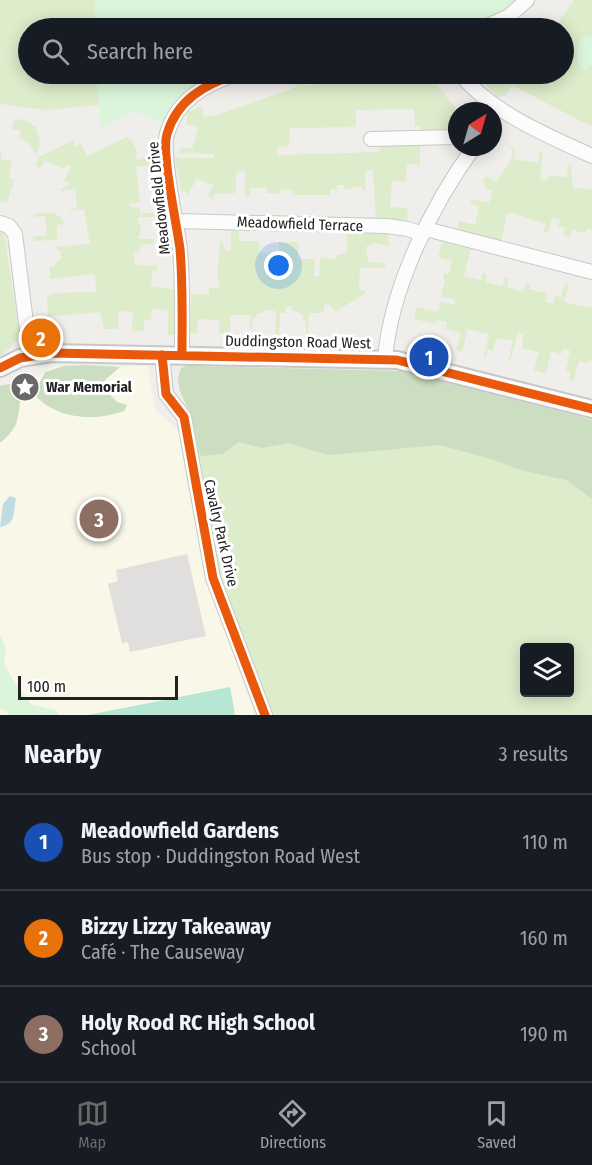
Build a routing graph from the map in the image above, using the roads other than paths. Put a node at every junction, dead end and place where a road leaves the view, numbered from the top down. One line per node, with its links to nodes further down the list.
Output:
1 (527, 0): 2 (street)
2 (505, 18)
3 (214, 84): 11 (street, Meadowfield Drive)
4 (470, 84): 5 (street)
5 (491, 102)
6 (502, 109): 10 (street)
7 (448, 137): 8 (street)
8 (371, 139)
9 (468, 156): 13 (street)
10 (592, 156)
11 (177, 221): 13 (street, Meadowfield Terrace); 17 (street, Meadowfield Drive)
12 (0, 223): 15 (street)
13 (424, 231): 14 (street, Meadowfield Terrace); 18 (street)
14 (592, 272)
15 (30, 355): 16 (street, Duddingston Road West); 19 (street, Duddingston Road West)
16 (162, 355): 17 (street, Duddingston Road West); 21 (street, Cavalry Park Drive)
17 (182, 355): 18 (street, Duddingston Road West)
18 (384, 359): 20 (street, Duddingston Road West)
19 (0, 368)
20 (592, 409)
21 (265, 715)

